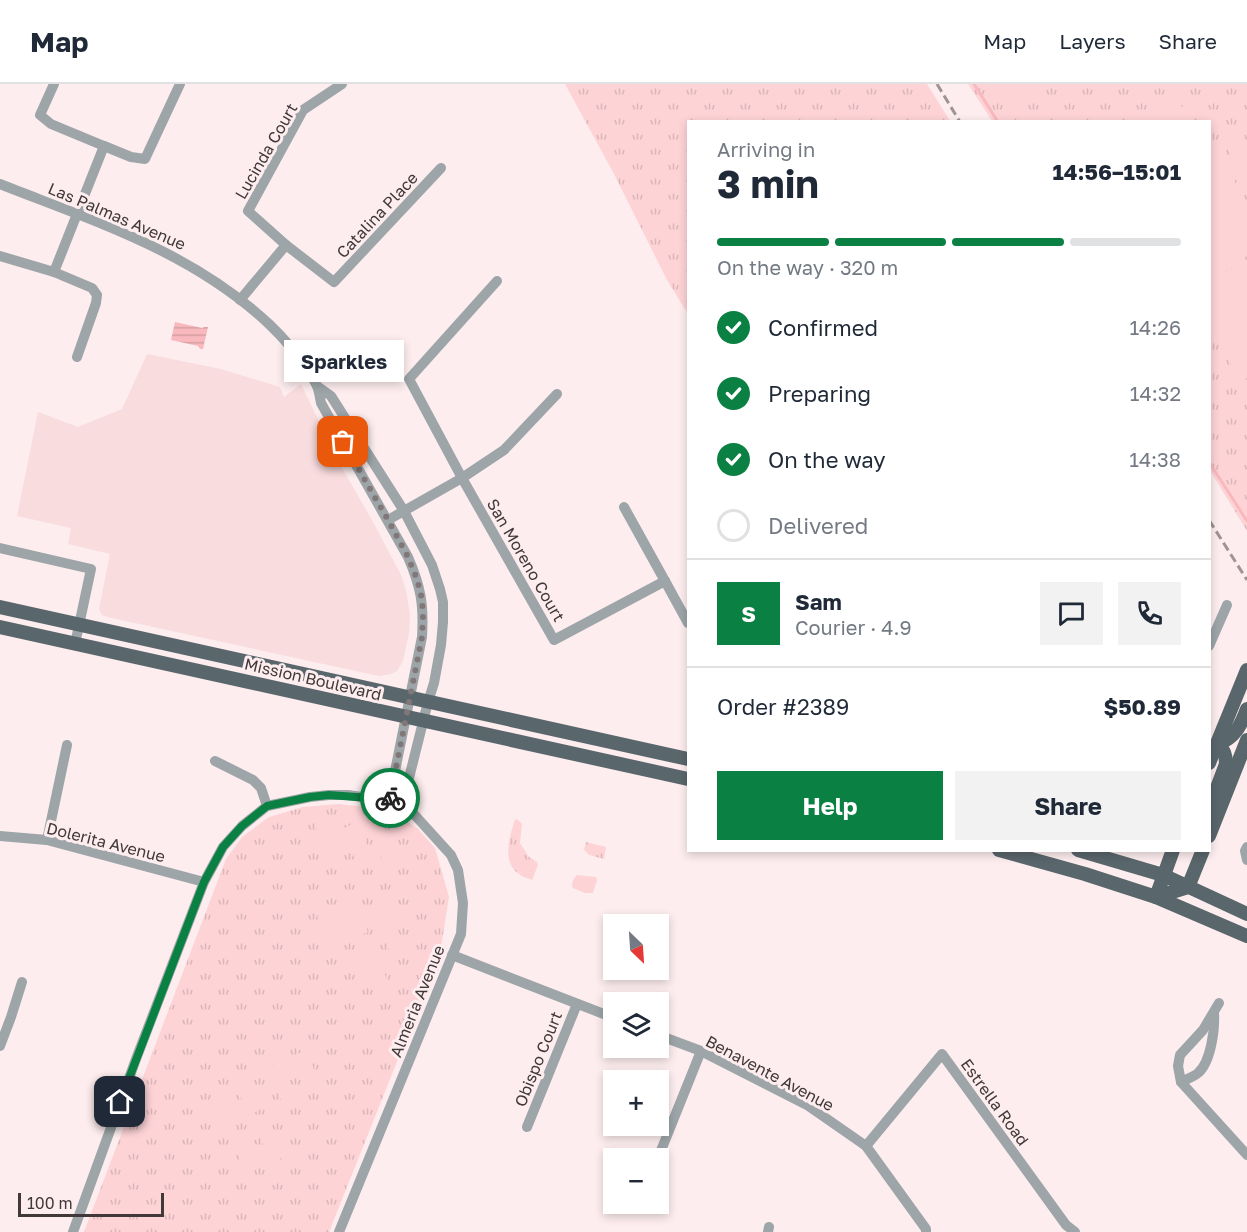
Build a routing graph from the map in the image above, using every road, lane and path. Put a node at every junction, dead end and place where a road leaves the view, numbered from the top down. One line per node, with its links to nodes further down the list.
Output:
1 (54, 84): 4 (street)
2 (180, 84): 4 (street)
3 (342, 84): 8 (street, Lucinda Court)
4 (104, 146): 7 (street)
5 (441, 168): 12 (street, Catalina Place)
6 (0, 184): 7 (street, Las Palmas Avenue)
7 (77, 214): 10 (street); 13 (street, Las Palmas Avenue)
8 (286, 245): 12 (street, Lucinda Court); 13 (street)
9 (0, 256): 10 (street)
10 (54, 272): 14 (street)
11 (497, 281): 17 (street)
12 (334, 282)
13 (240, 300): 15 (street, Las Palmas Avenue)
14 (77, 357)
15 (317, 386): 19 (street, Las Palmas Avenue); 20 (street, Las Palmas Avenue)
16 (557, 394): 17 (street)
17 (462, 478): 19 (street); 22 (street, San Moreno Court)
18 (624, 507): 22 (street)
19 (404, 511): 20 (street); 32 (street, Las Palmas Avenue)
20 (388, 520): 31 (street, Las Palmas Avenue)
21 (0, 548): 26 (street)
22 (665, 581): 25 (street)
23 (1227, 605): 28 (street)
24 (0, 607): 26 (main road, Mission Boulevard)
25 (687, 621)
26 (79, 625): 29 (street); 31 (main road, Mission Boulevard)
27 (0, 627): 29 (main road, Mission Boulevard)
28 (1211, 641)
29 (75, 644): 34 (main road, Mission Boulevard)
30 (1247, 670): 37 (main road)
31 (410, 698): 32 (main road, Mission Boulevard); 34 (street, Las Palmas Avenue)
32 (428, 702): 35 (street, Las Palmas Avenue); 39 (main road, Mission Boulevard)
33 (1247, 708): 37 (main road)
34 (406, 717): 35 (main road, Mission Boulevard); 42 (street, Las Palmas Avenue)
35 (423, 721): 41 (main road, Mission Boulevard); 45 (street, Las Palmas Avenue)
36 (1247, 740): 46 (main road)
37 (1213, 742): 43 (main road)
38 (68, 745): 48 (street)
39 (687, 759)
40 (215, 761): 44 (street)
41 (687, 779)
42 (389, 801): 44 (street, Almeria Avenue); 45 (street, Almeria Avenue)
43 (1211, 804)
44 (267, 806): 56 (street)
45 (402, 806): 61 (street, Almeria Avenue)
46 (1211, 831)
47 (0, 836): 48 (street, Dolerita Avenue)
48 (46, 840): 56 (street, Dolerita Avenue)
49 (1247, 847): 54 (street)
50 (1006, 852): 58 (main road)
51 (1085, 852): 55 (main road)
52 (1172, 852): 55 (main road)
53 (1202, 852): 57 (main road)
54 (1247, 860)
55 (1163, 875): 57 (main road); 58 (main road)
56 (204, 882): 73 (street)
57 (1188, 887): 58 (main road); 59 (main road)
58 (1156, 897): 60 (main road)
59 (1247, 914)
60 (1247, 936)
61 (452, 954): 63 (street); 74 (street, Almeria Avenue)
62 (22, 982): 66 (street)
63 (577, 1004): 64 (street); 69 (street, Obispo Court)
64 (603, 1014)
65 (669, 1039): 67 (street, Benavente Avenue)
66 (0, 1046)
67 (701, 1052): 70 (street, Benavente Avenue); 71 (street)
68 (1181, 1082): 68 (street); 72 (street)
69 (526, 1127)
70 (866, 1146): 75 (street, Benavente Avenue); 76 (street, Estrella Road)
71 (662, 1148)
72 (1247, 1155)
73 (73, 1232)
74 (339, 1232)
75 (926, 1232)
76 (1075, 1232)

